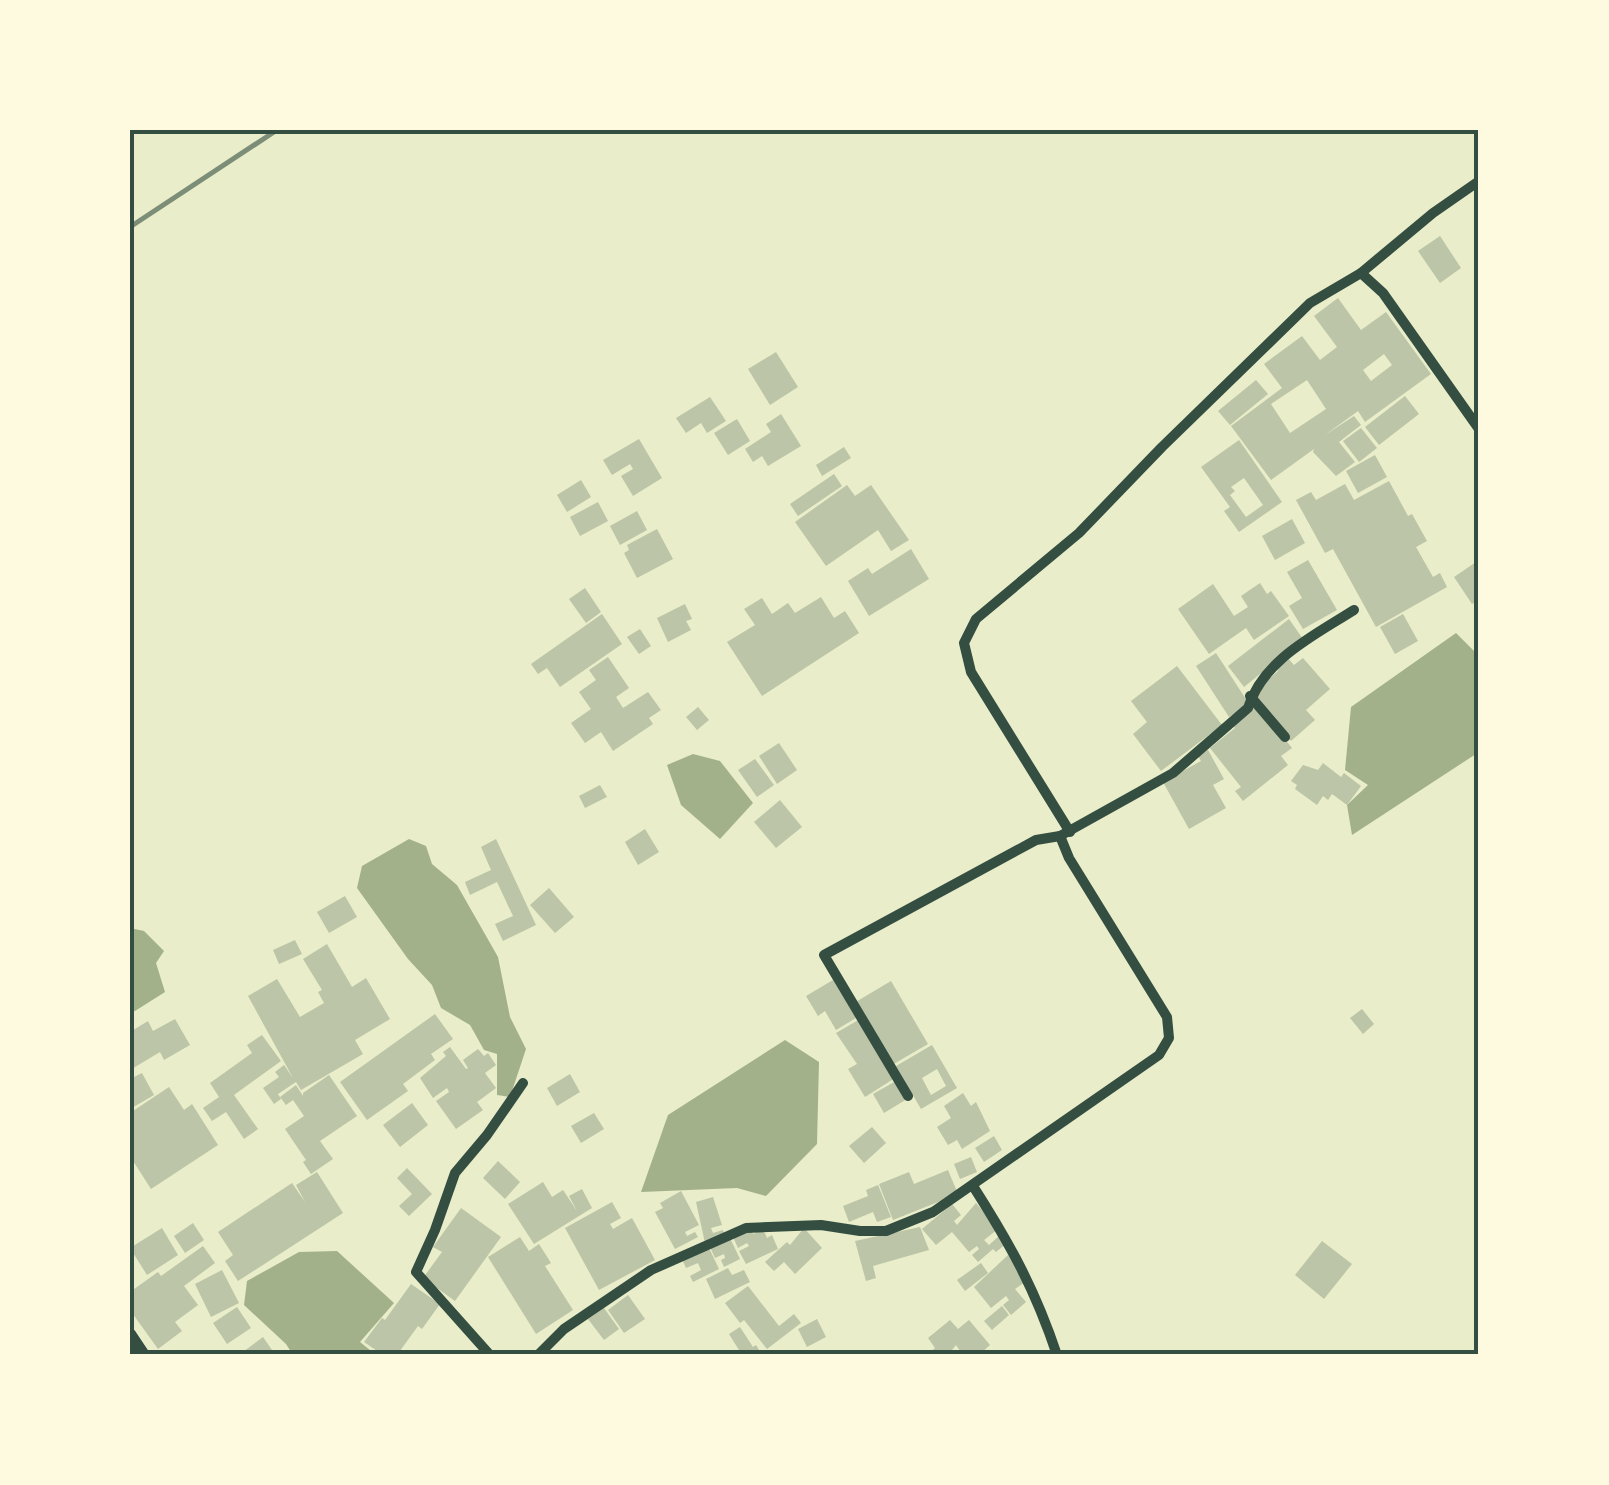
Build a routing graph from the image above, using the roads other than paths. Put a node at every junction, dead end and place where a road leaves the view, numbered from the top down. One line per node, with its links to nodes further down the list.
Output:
1 (1479, 181): 2 (street)
2 (1361, 273): 3 (street); 7 (street)
3 (1479, 429)
4 (1354, 610): 5 (street)
5 (1250, 695): 6 (street); 7 (street)
6 (1286, 737)
7 (1065, 834): 9 (street); 10 (street)
8 (523, 1082): 13 (street)
9 (908, 1096)
10 (973, 1186): 14 (street); 15 (street)
11 (130, 1334): 12 (street)
12 (144, 1355)
13 (490, 1355)
14 (538, 1355)
15 (1057, 1355)

